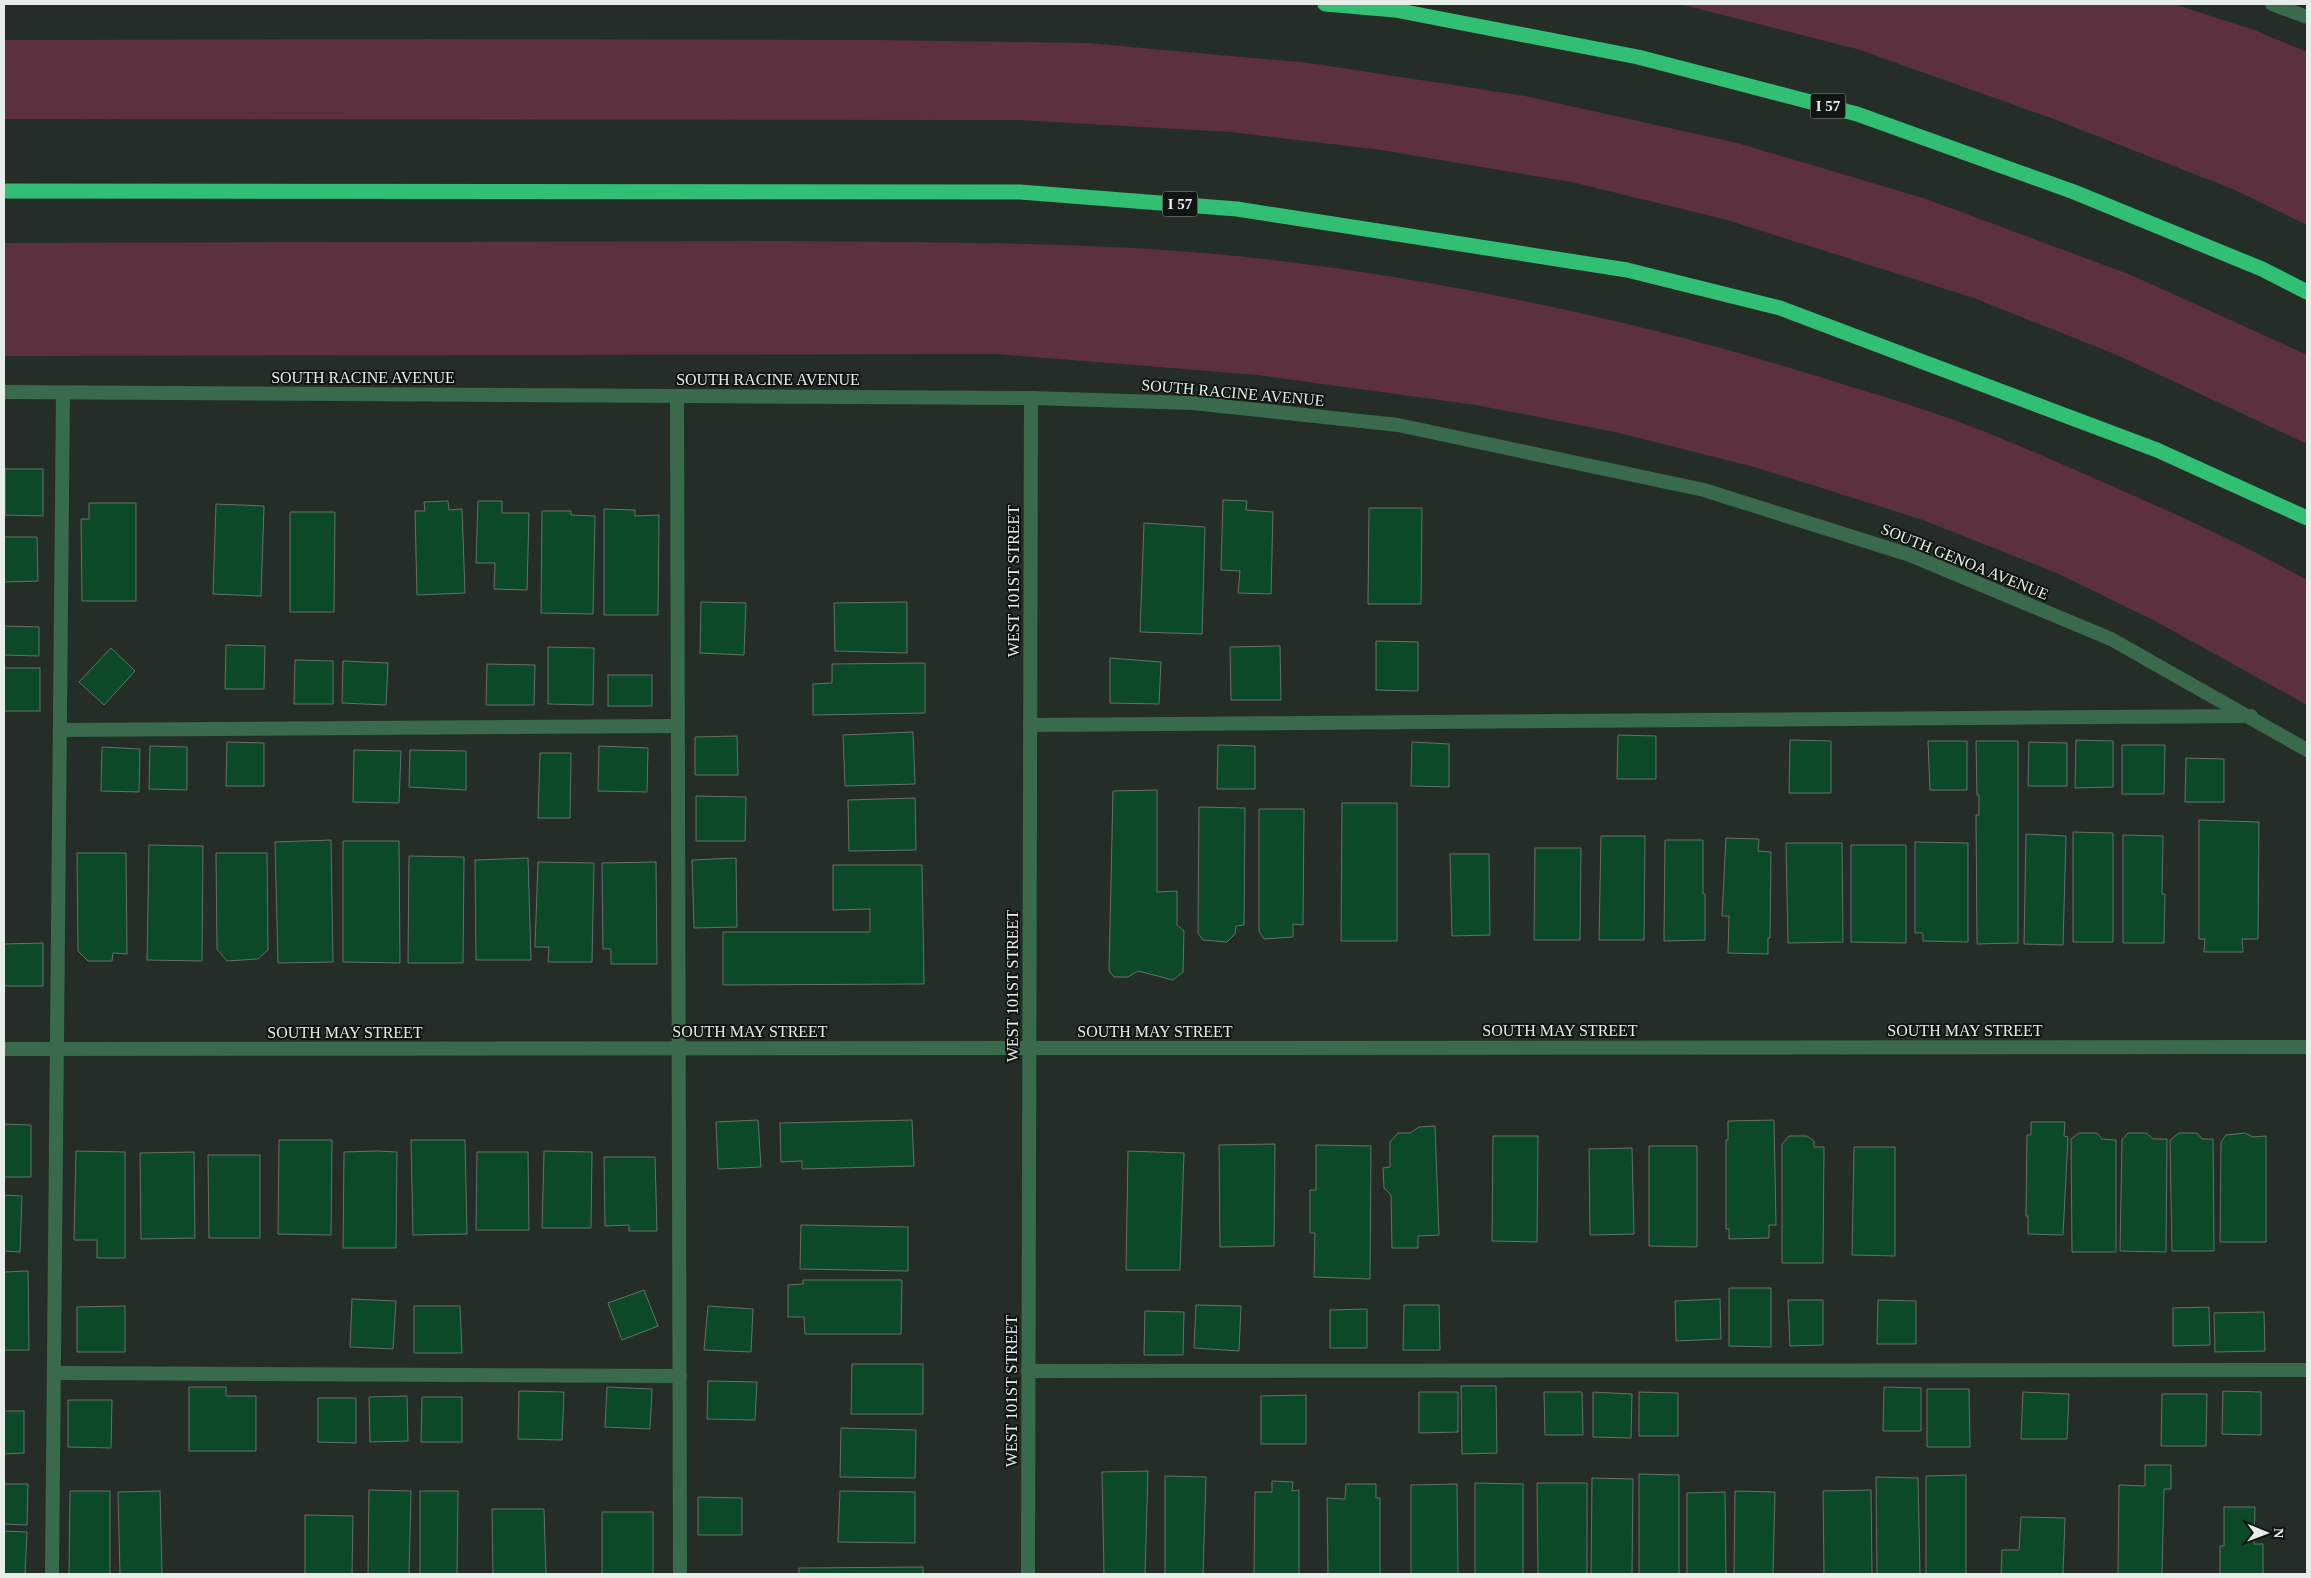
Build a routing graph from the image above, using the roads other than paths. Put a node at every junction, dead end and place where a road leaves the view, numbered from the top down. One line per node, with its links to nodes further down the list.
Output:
1 (1325, 4): 5 (highway, I 57)
2 (2272, 4): 3 (street)
3 (2307, 17)
4 (4, 192): 11 (highway, I 57)
5 (2307, 292)
6 (4, 392): 7 (street, SOUTH RACINE AVENUE)
7 (63, 393): 8 (street, SOUTH RACINE AVENUE); 15 (street)
8 (677, 396): 9 (street, SOUTH RACINE AVENUE); 13 (street)
9 (1031, 398): 10 (street, SOUTH RACINE AVENUE); 14 (street, WEST 101ST STREET)
10 (1527, 452): 12 (street, SOUTH GENOA AVENUE)
11 (2307, 518)
12 (2251, 716): 14 (street); 16 (street, SOUTH GENOA AVENUE)
13 (677, 726): 15 (street); 21 (street)
14 (1030, 726): 18 (street, WEST 101ST STREET)
15 (60, 730): 20 (street)
16 (2307, 750)
17 (2307, 1047): 18 (street, SOUTH MAY STREET)
18 (1029, 1048): 21 (street, SOUTH MAY STREET); 23 (street, WEST 101ST STREET)
19 (4, 1049): 20 (street, SOUTH MAY STREET)
20 (56, 1049): 21 (street, SOUTH MAY STREET); 24 (street)
21 (679, 1049): 25 (street)
22 (2307, 1370): 23 (street)
23 (1028, 1371): 28 (street, WEST 101ST STREET)
24 (54, 1373): 25 (street); 26 (street)
25 (680, 1376): 27 (street)
26 (52, 1574)
27 (680, 1574)
28 (1028, 1574)

